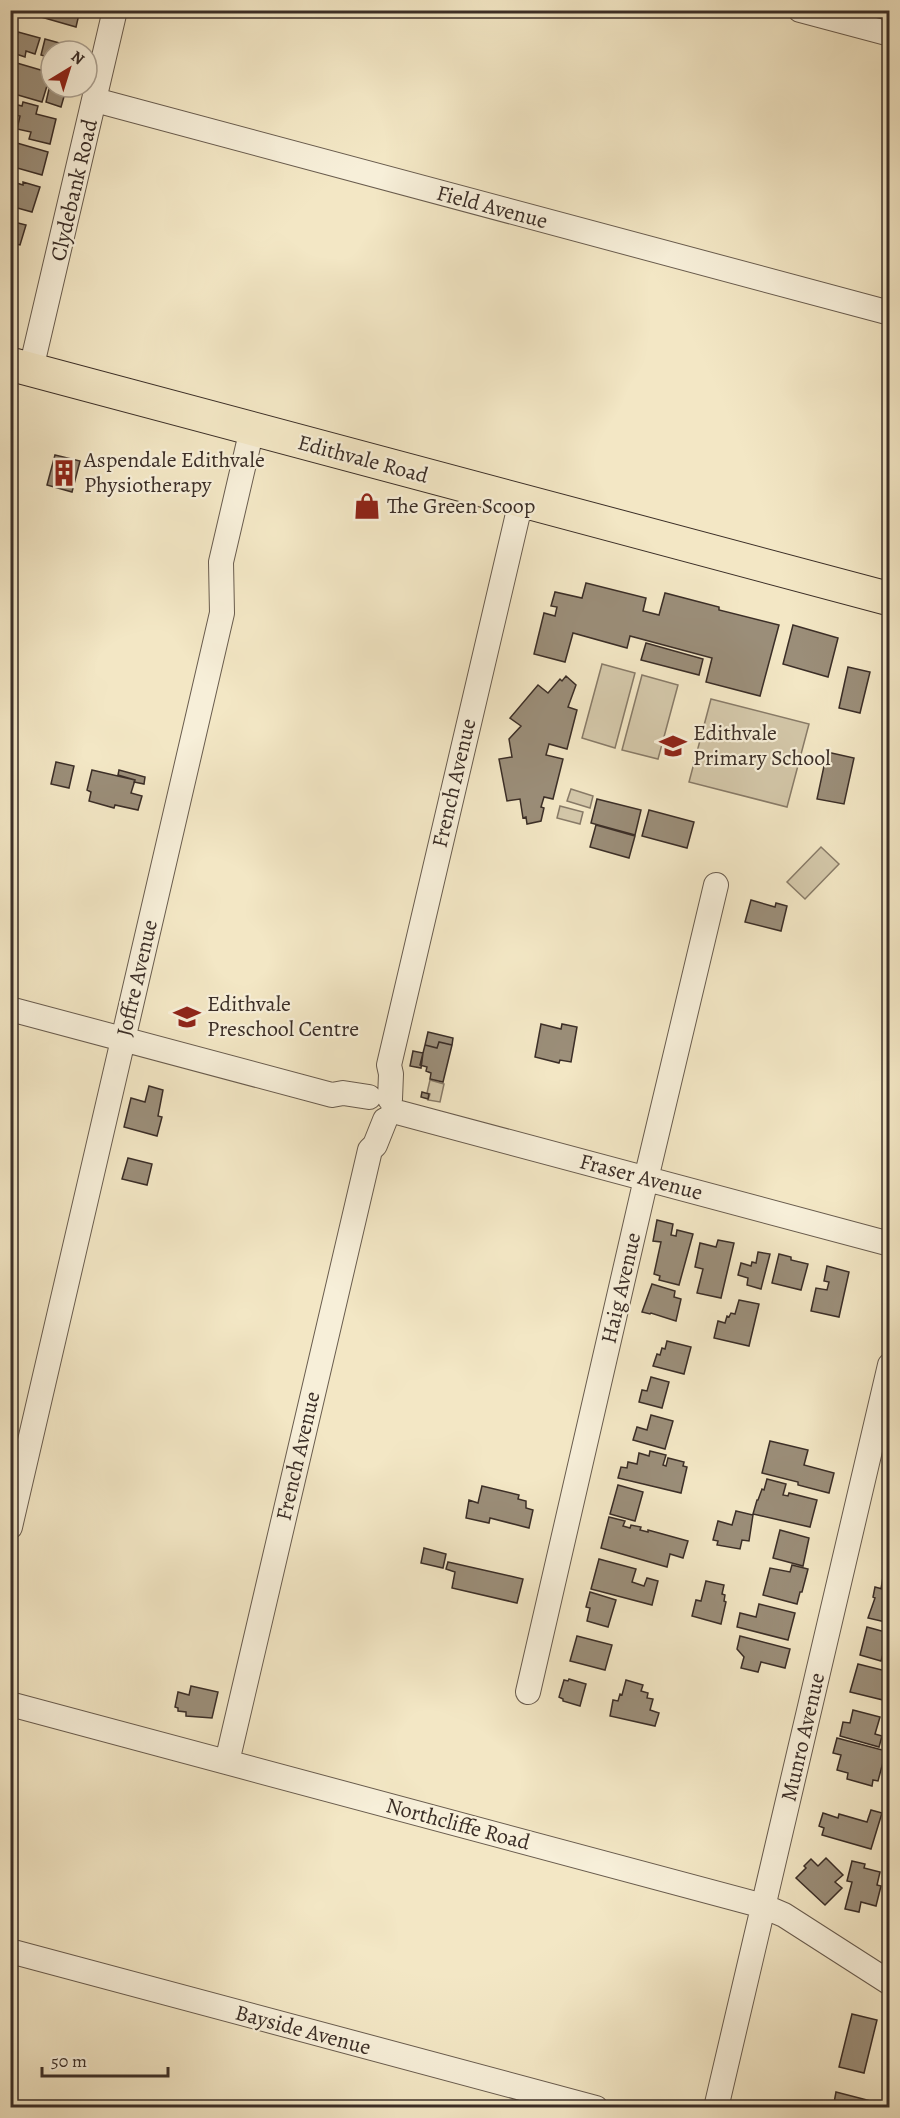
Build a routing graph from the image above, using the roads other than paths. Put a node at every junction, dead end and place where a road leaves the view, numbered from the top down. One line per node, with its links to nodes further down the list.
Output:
1 (115, 10): 4 (street, Clydebank Road)
2 (800, 10): 3 (street)
3 (890, 34)
4 (95, 100): 5 (street, Field Avenue); 6 (street, Clydebank Road)
5 (890, 314)
6 (21, 367): 7 (highway, Edithvale Road)
7 (252, 429): 8 (highway, Edithvale Road); 12 (street, Joffre Avenue)
8 (521, 501): 9 (highway, Edithvale Road); 13 (street, French Avenue)
9 (890, 599)
10 (716, 885): 14 (street, Haig Avenue)
11 (10, 1009): 12 (street, Fraser Avenue)
12 (123, 1039): 13 (street, Fraser Avenue); 17 (street, Joffre Avenue)
13 (378, 1107): 14 (street, Fraser Avenue); 20 (street, French Avenue)
14 (646, 1179): 15 (street, Fraser Avenue); 18 (street, Haig Avenue)
15 (890, 1244)
16 (890, 1365): 21 (street, Munro Avenue)
17 (10, 1527)
18 (528, 1692)
19 (10, 1704): 20 (street, Northcliffe Road)
20 (227, 1762): 21 (street, Northcliffe Road)
21 (763, 1906): 23 (street, Northcliffe Road); 25 (street, Munro Avenue)
22 (10, 1951): 24 (street, Bayside Avenue)
23 (890, 1983)
24 (596, 2108)
25 (716, 2108)

